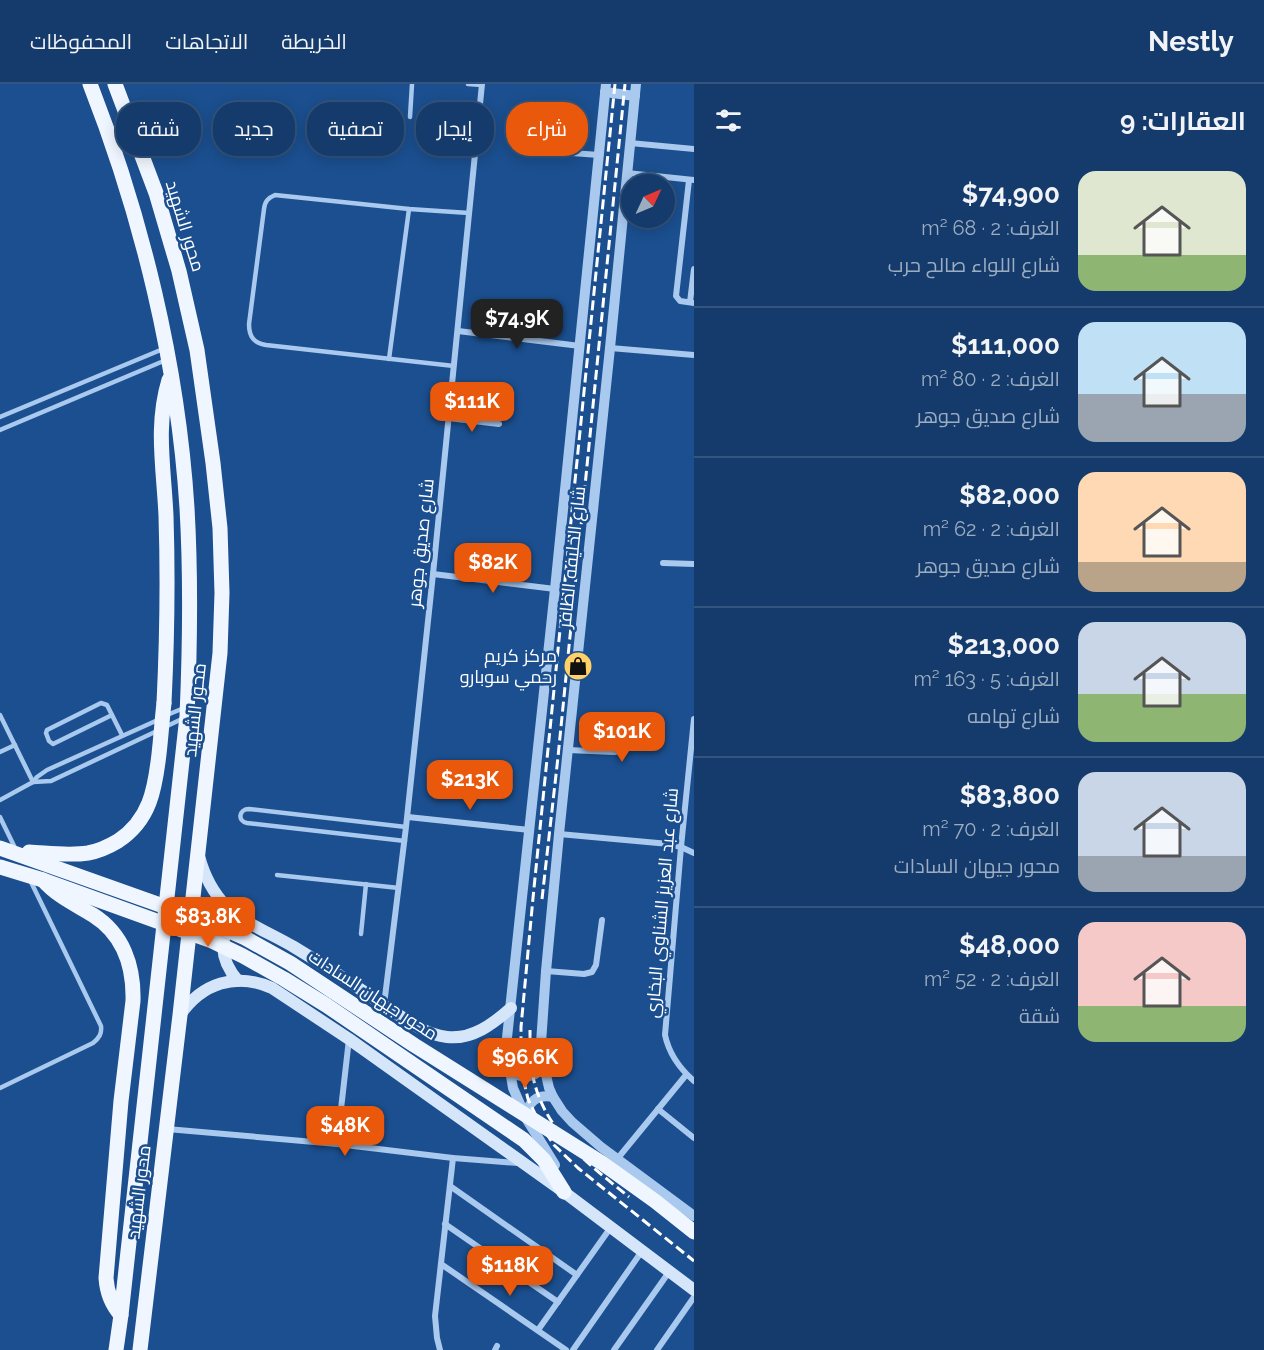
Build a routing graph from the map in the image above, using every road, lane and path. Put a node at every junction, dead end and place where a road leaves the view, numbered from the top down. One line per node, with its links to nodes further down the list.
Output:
1 (90, 84): 25 (main road, محور الشهيد)
2 (115, 84): 58 (main road, محور الشهيد)
3 (412, 84): 9 (lane)
4 (468, 84): 6 (lane)
5 (636, 84): 8 (street, شارع الخليفه الظافر)
6 (482, 85): 17 (street, شارع صديق جوهر)
7 (606, 88): 8 (street); 13 (street, شارع الخليفه الظافر)
8 (634, 96): 10 (street, شارع الخليفه الظافر)
9 (410, 117)
10 (629, 143): 11 (street); 14 (street, شارع الخليفه الظافر)
11 (694, 149)
12 (588, 154): 13 (street)
13 (598, 155): 21 (street, شارع الخليفه الظافر)
14 (627, 173): 15 (street); 22 (street, شارع الخليفه الظافر)
15 (691, 180): 19 (street)
16 (409, 209): 17 (lane); 24 (lane); 24 (lane)
17 (469, 213): 20 (street, شارع صديق جوهر)
18 (694, 268): 19 (street)
19 (692, 303)
20 (458, 331): 21 (street); 26 (street, شارع صديق جوهر)
21 (580, 346): 34 (street, شارع الخليفه الظافر)
22 (610, 348): 23 (street); 43 (street, شارع الخليفه الظافر)
23 (694, 355)
24 (389, 359): 26 (lane)
25 (168, 360): 27 (lane); 30 (lane); 35 (main road, محور الشهيد); 56 (main road, bridge)
26 (454, 366): 28 (street, شارع صديق جوهر)
27 (0, 417)
28 (448, 418): 29 (street); 33 (street, شارع صديق جوهر)
29 (499, 424)
30 (0, 429)
31 (663, 562): 32 (street)
32 (694, 564)
33 (433, 574): 34 (street); 49 (street, شارع صديق جوهر)
34 (555, 589): 52 (street, شارع الخليفه الظافر)
35 (188, 711): 41 (lane); 45 (lane); 103 (main road, محور الشهيد)
36 (0, 714): 42 (lane)
37 (112, 716): 37 (lane); 41 (lane)
38 (631, 717): 43 (street)
39 (694, 719): 40 (street, شارع عبد العزيز الشناوي البخاري)
40 (694, 727): 55 (street, شارع عبد العزيز الشناوي البخاري)
41 (122, 735): 45 (lane)
42 (15, 745): 44 (lane); 45 (lane)
43 (568, 750): 53 (street, شارع الخليفه الظافر)
44 (0, 752)
45 (33, 782): 46 (lane)
46 (0, 800)
47 (310, 816): 50 (lane); 51 (lane); 51 (lane)
48 (0, 817): 59 (lane)
49 (408, 817): 50 (street, شارع صديق جوهر); 52 (street)
50 (406, 826): 54 (street, شارع صديق جوهر)
51 (308, 830): 54 (lane)
52 (530, 830): 72 (street, شارع الخليفه الظافر)
53 (559, 834): 55 (street); 69 (street, شارع الخليفه الظافر)
54 (405, 841): 65 (street, شارع صديق جوهر)
55 (681, 847): 57 (street); 77 (street, شارع عبد العزيز الشناوي البخاري)
56 (3, 849): 95 (main road, محور جيهان السادات, bridge)
57 (694, 853)
58 (198, 854): 66 (main road); 73 (main road, محور الشهيد)
59 (20, 859)
60 (0, 867): 63 (main road, محور جيهان السادات, bridge)
61 (25, 869): 79 (lane)
62 (277, 875): 64 (lane)
63 (43, 880): 90 (main road, محور جيهان السادات, bridge); 103 (main road)
64 (366, 885): 65 (lane); 68 (lane)
65 (399, 888): 71 (street, شارع صديق جوهر)
66 (237, 915): 70 (main road); 71 (main road)
67 (602, 920): 69 (street)
68 (361, 934)
69 (546, 971): 75 (street, شارع الخليفه الظافر)
70 (238, 981): 73 (main road); 74 (main road)
71 (384, 1005): 72 (main road)
72 (511, 1008): 76 (street, شارع الخليفه الظافر)
73 (180, 1015): 83 (main road, محور الشهيد)
74 (349, 1039): 85 (street); 88 (main road)
75 (544, 1066): 76 (street); 80 (street, شارع الخليفه الظافر)
76 (509, 1069): 82 (street, شارع الخليفه الظافر)
77 (686, 1074): 78 (street, شارع عبد العزيز الشناوي البخاري); 81 (street)
78 (694, 1081)
79 (0, 1088)
80 (553, 1097): 82 (street); 87 (street, شارع الخليفه الظافر)
81 (658, 1109): 84 (street); 87 (street)
82 (526, 1118): 91 (street, شارع الخليفه الظافر)
83 (166, 1129): 85 (street); 106 (main road, محور الشهيد)
84 (694, 1138)
85 (337, 1144): 86 (street)
86 (453, 1158): 88 (street); 89 (street)
87 (618, 1158): 92 (street, شارع الخليفه الظافر)
88 (525, 1164): 90 (main road)
89 (450, 1186): 93 (street); 99 (street)
90 (564, 1192): 91 (main road)
91 (578, 1201): 94 (main road)
92 (694, 1216)
93 (446, 1224): 97 (street); 102 (street)
94 (611, 1227): 96 (main road); 99 (street)
95 (694, 1232)
96 (642, 1251): 98 (main road); 109 (street)
97 (441, 1264): 104 (street); 107 (street)
98 (670, 1271): 100 (main road); 110 (street)
99 (577, 1275): 102 (street)
100 (694, 1290)
101 (694, 1297): 111 (street)
102 (558, 1302): 104 (street)
103 (122, 1315): 105 (main road, محور الشهيد)
104 (538, 1330): 108 (street)
105 (116, 1350)
106 (140, 1350)
107 (440, 1350)
108 (566, 1350)
109 (573, 1350)
110 (614, 1350)
111 (657, 1350)

